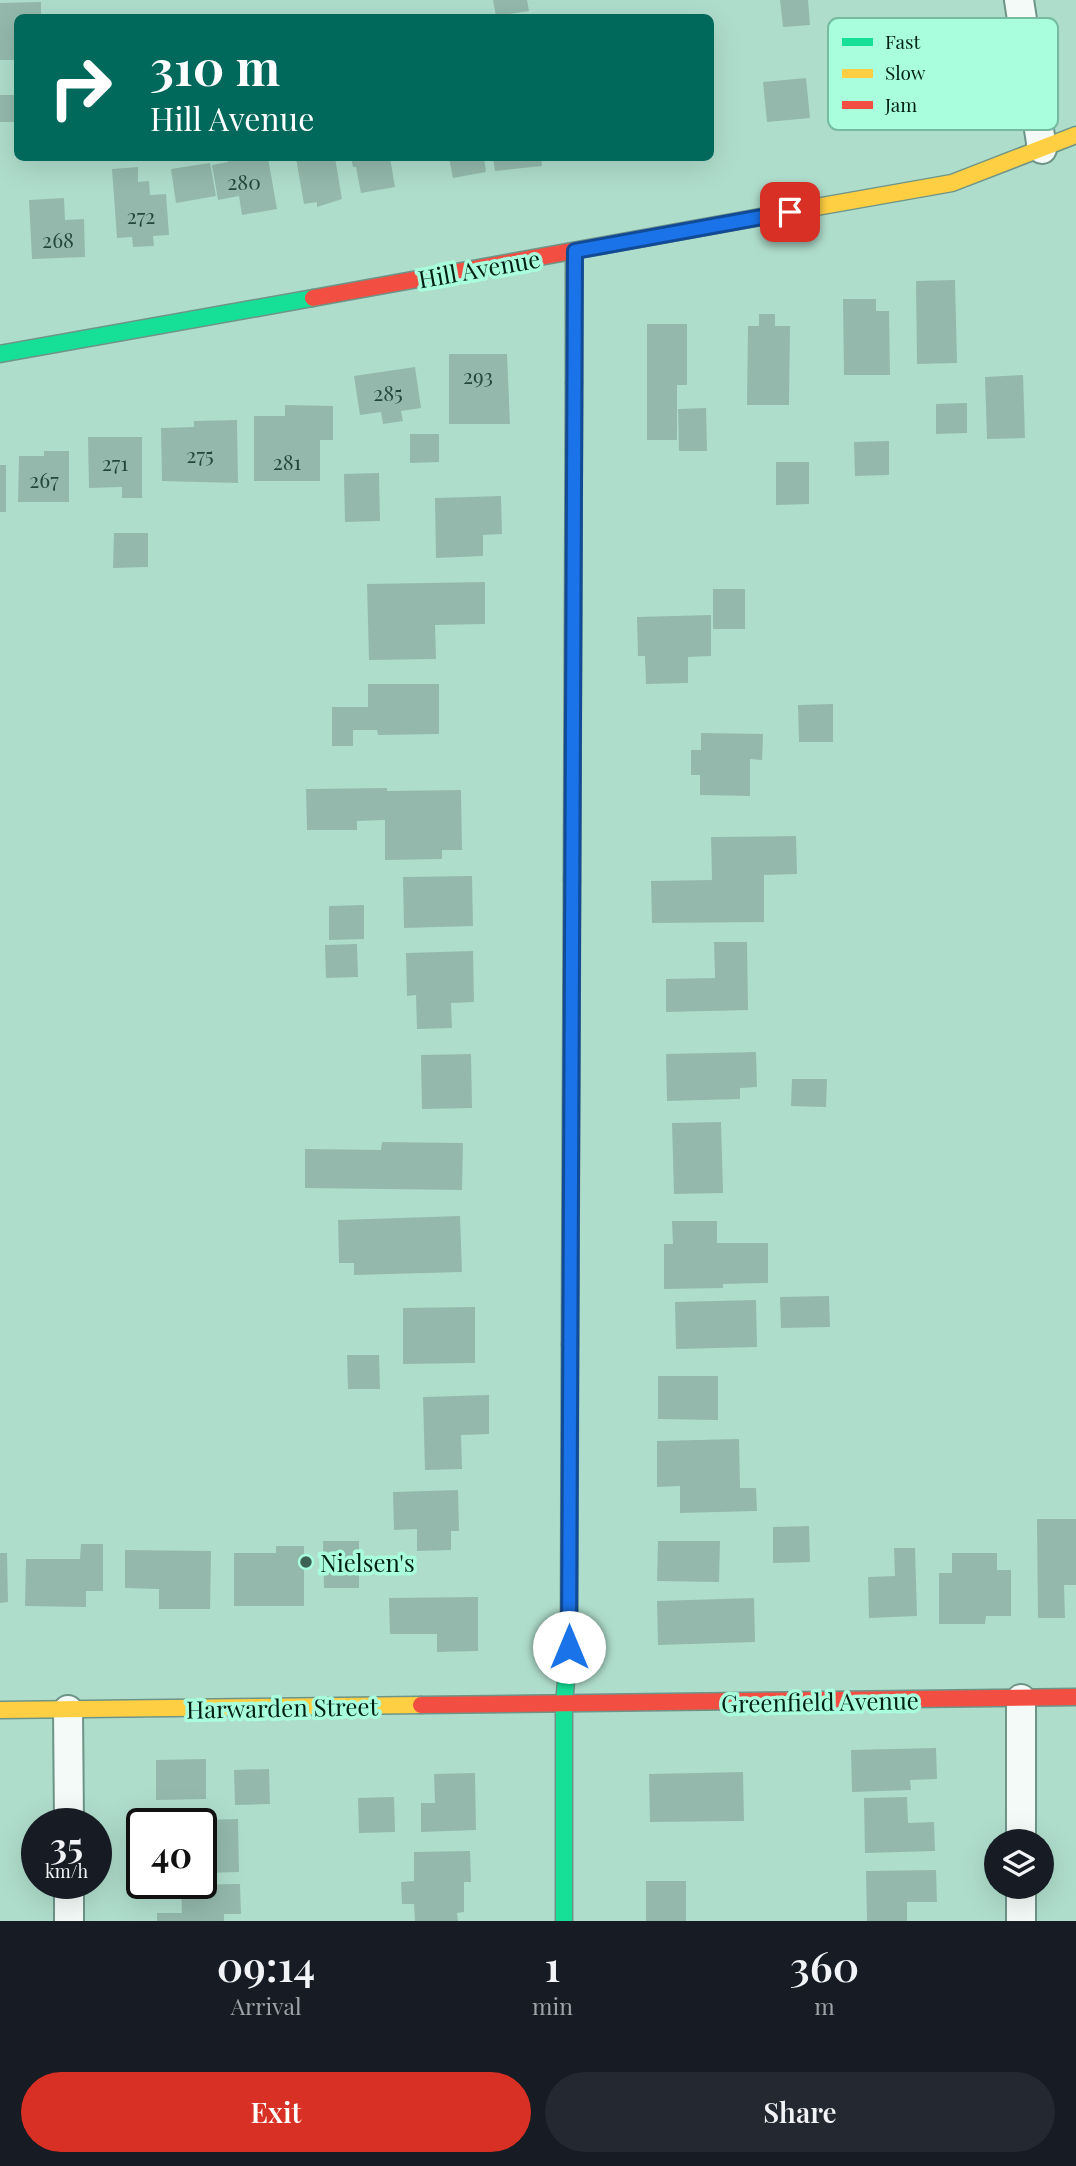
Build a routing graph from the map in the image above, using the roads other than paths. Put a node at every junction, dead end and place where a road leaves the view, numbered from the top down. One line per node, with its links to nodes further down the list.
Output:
1 (1019, 0): 2 (street)
2 (1022, 18)
3 (1039, 130): 5 (street)
4 (1076, 135): 5 (street, Hill Avenue)
5 (1042, 149): 6 (street, Hill Avenue)
6 (575, 251): 7 (street, Hill Avenue); 10 (street)
7 (0, 354)
8 (1076, 1697): 9 (street, Greenfield Avenue)
9 (1021, 1699): 10 (street, Greenfield Avenue); 14 (street)
10 (564, 1704): 12 (street, Harwarden Street); 18 (street)
11 (0, 1710): 12 (street, Harwarden Street)
12 (68, 1710): 13 (street)
13 (69, 1808)
14 (1021, 1829)
15 (69, 1899): 17 (street)
16 (1021, 1899): 19 (street)
17 (69, 1921)
18 (564, 1921)
19 (1021, 1921)

